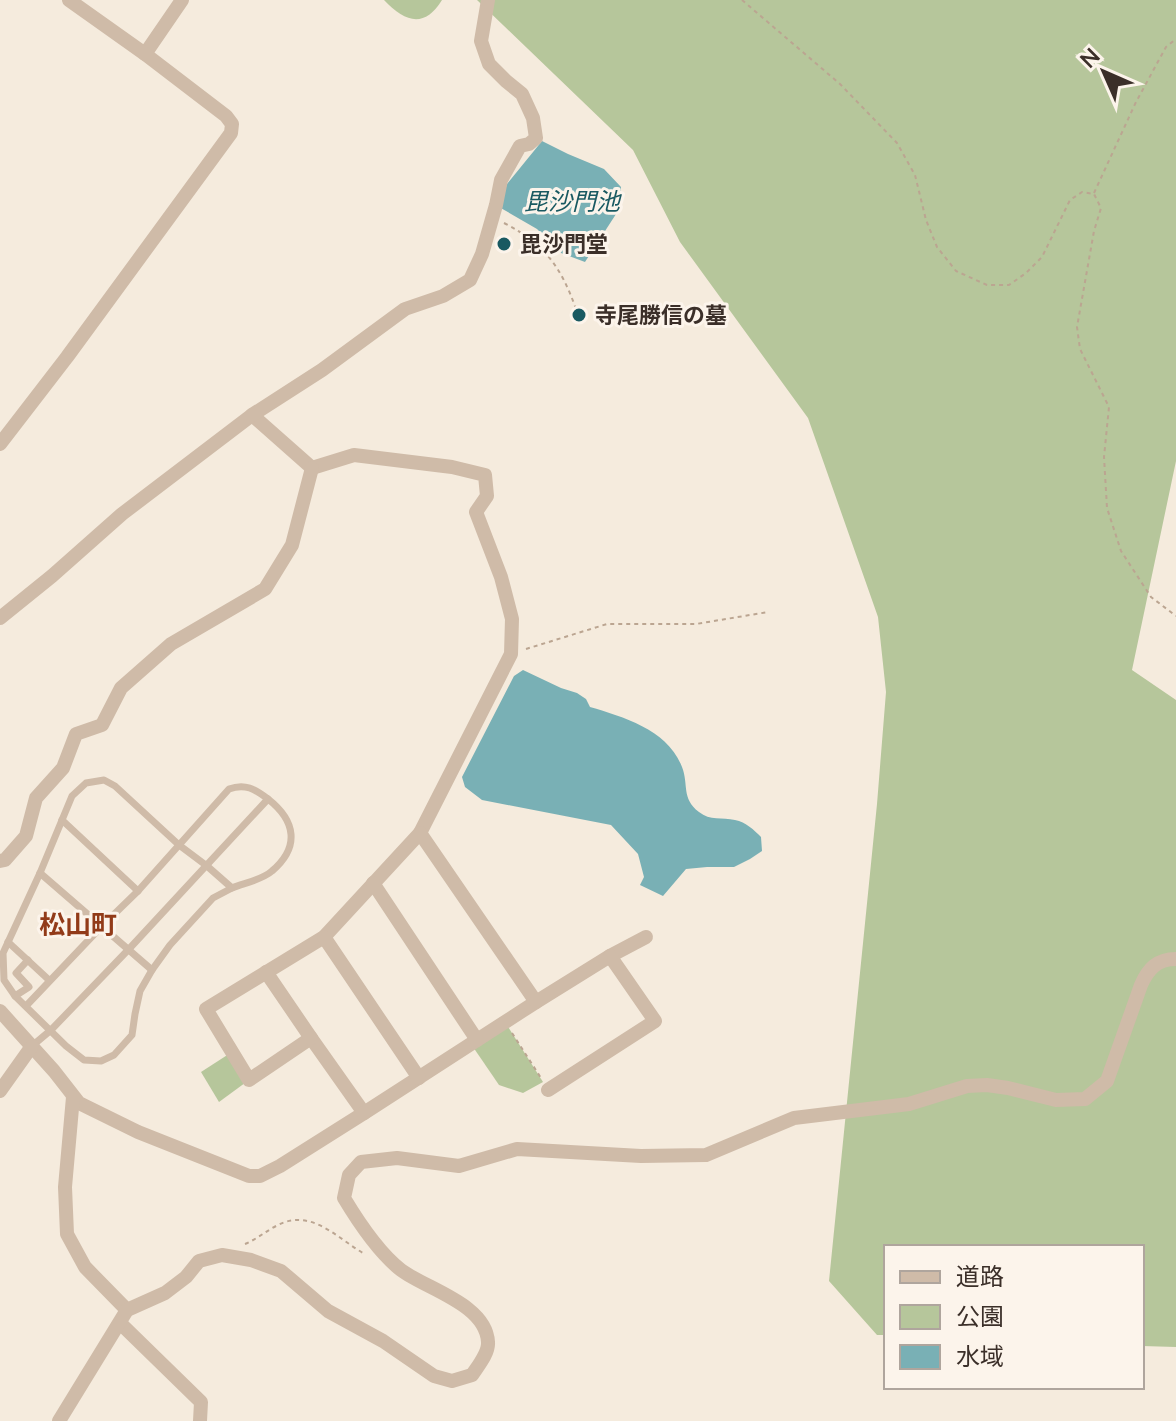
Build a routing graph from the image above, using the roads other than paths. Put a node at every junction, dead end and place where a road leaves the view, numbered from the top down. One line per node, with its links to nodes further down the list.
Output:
1 (69, 0): 4 (street)
2 (182, 0): 4 (street)
3 (488, 0): 5 (street)
4 (145, 54): 6 (street)
5 (252, 415): 7 (street); 8 (street)
6 (0, 444)
7 (312, 468): 11 (street); 13 (street)
8 (0, 618)
9 (268, 799): 12 (lane); 14 (lane); 17 (lane)
10 (62, 820): 12 (lane); 15 (lane); 18 (lane)
11 (420, 833): 16 (street); 31 (street)
12 (179, 845): 14 (lane); 18 (lane)
13 (0, 861)
14 (207, 866): 17 (lane); 23 (lane)
15 (40, 873): 19 (lane); 22 (lane)
16 (373, 883): 20 (street); 36 (street)
17 (232, 888): 27 (lane)
18 (138, 891): 19 (lane)
19 (102, 926): 23 (lane); 29 (lane)
20 (324, 937): 28 (street); 38 (street)
21 (646, 937): 24 (street)
22 (8, 942): 26 (lane); 30 (lane)
23 (129, 949): 27 (lane); 34 (lane)
24 (610, 956): 31 (street); 39 (street)
25 (1176, 959): 43 (street)
26 (28, 960): 29 (lane); 30 (lane)
27 (152, 970): 34 (lane)
28 (266, 972): 35 (street); 35 (street)
29 (49, 980): 32 (lane)
30 (15, 996): 32 (lane)
31 (536, 1002): 36 (street)
32 (26, 1006): 34 (lane)
33 (0, 1011): 37 (street)
34 (51, 1030): 37 (lane)
35 (311, 1038): 42 (street)
36 (477, 1040): 38 (street)
37 (32, 1046): 40 (street); 41 (street)
38 (419, 1078): 42 (street)
39 (548, 1090)
40 (0, 1091)
41 (73, 1097): 42 (street); 43 (street)
42 (364, 1113)
43 (124, 1317): 44 (street); 45 (street)
44 (59, 1421)
45 (200, 1421)

